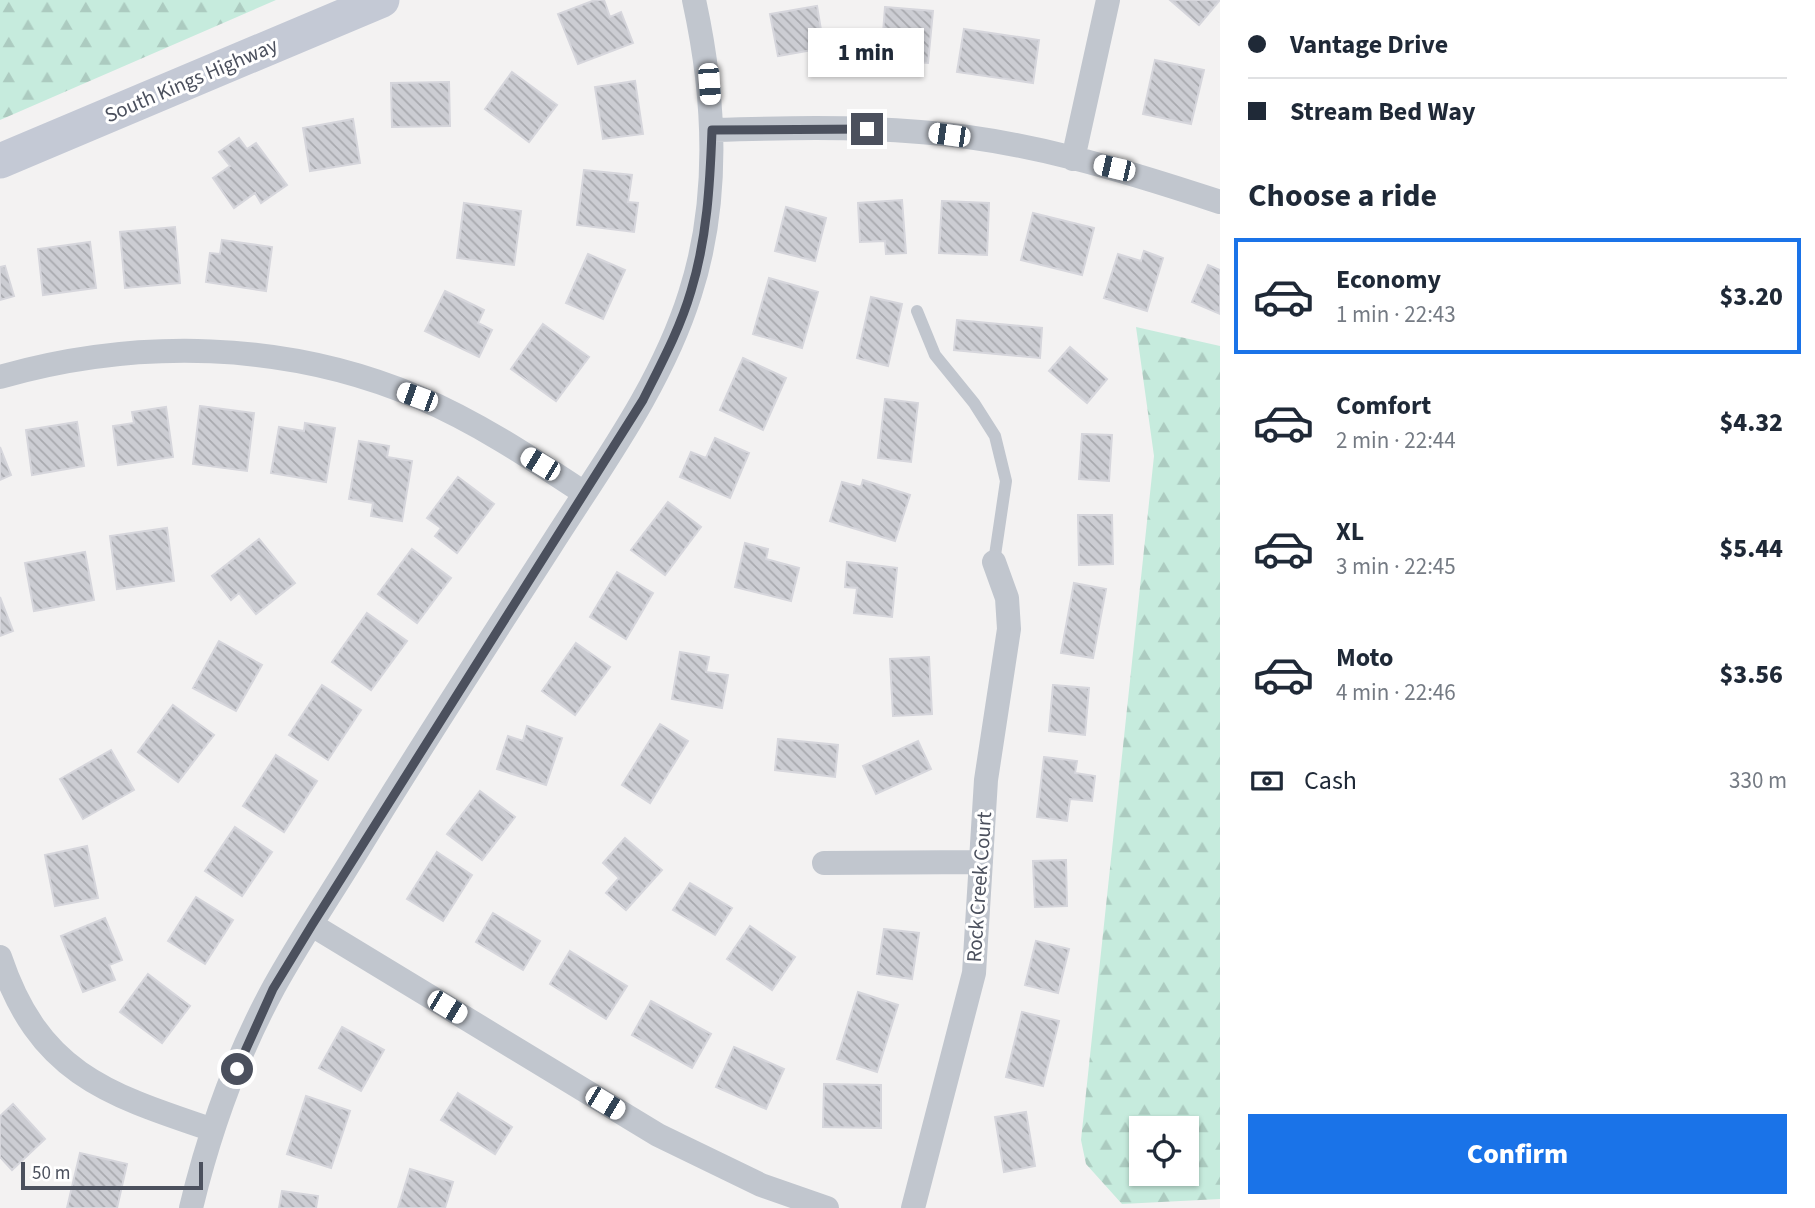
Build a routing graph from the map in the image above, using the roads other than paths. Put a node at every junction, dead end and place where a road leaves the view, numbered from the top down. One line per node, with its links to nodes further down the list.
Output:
1 (382, 0): 6 (main road, South Kings Highway)
2 (694, 0): 4 (street)
3 (1108, 0): 5 (street)
4 (712, 130): 5 (street); 10 (street)
5 (1073, 159): 7 (street)
6 (0, 161)
7 (1220, 202)
8 (917, 311): 11 (lane)
9 (0, 377): 10 (street)
10 (584, 493): 14 (street)
11 (994, 562): 12 (street, Rock Creek Court)
12 (981, 862): 13 (street); 19 (street, Rock Creek Court)
13 (824, 863)
14 (312, 925): 16 (street); 18 (street)
15 (0, 957): 16 (street)
16 (213, 1130): 17 (street)
17 (191, 1208)
18 (827, 1208)
19 (913, 1208)

